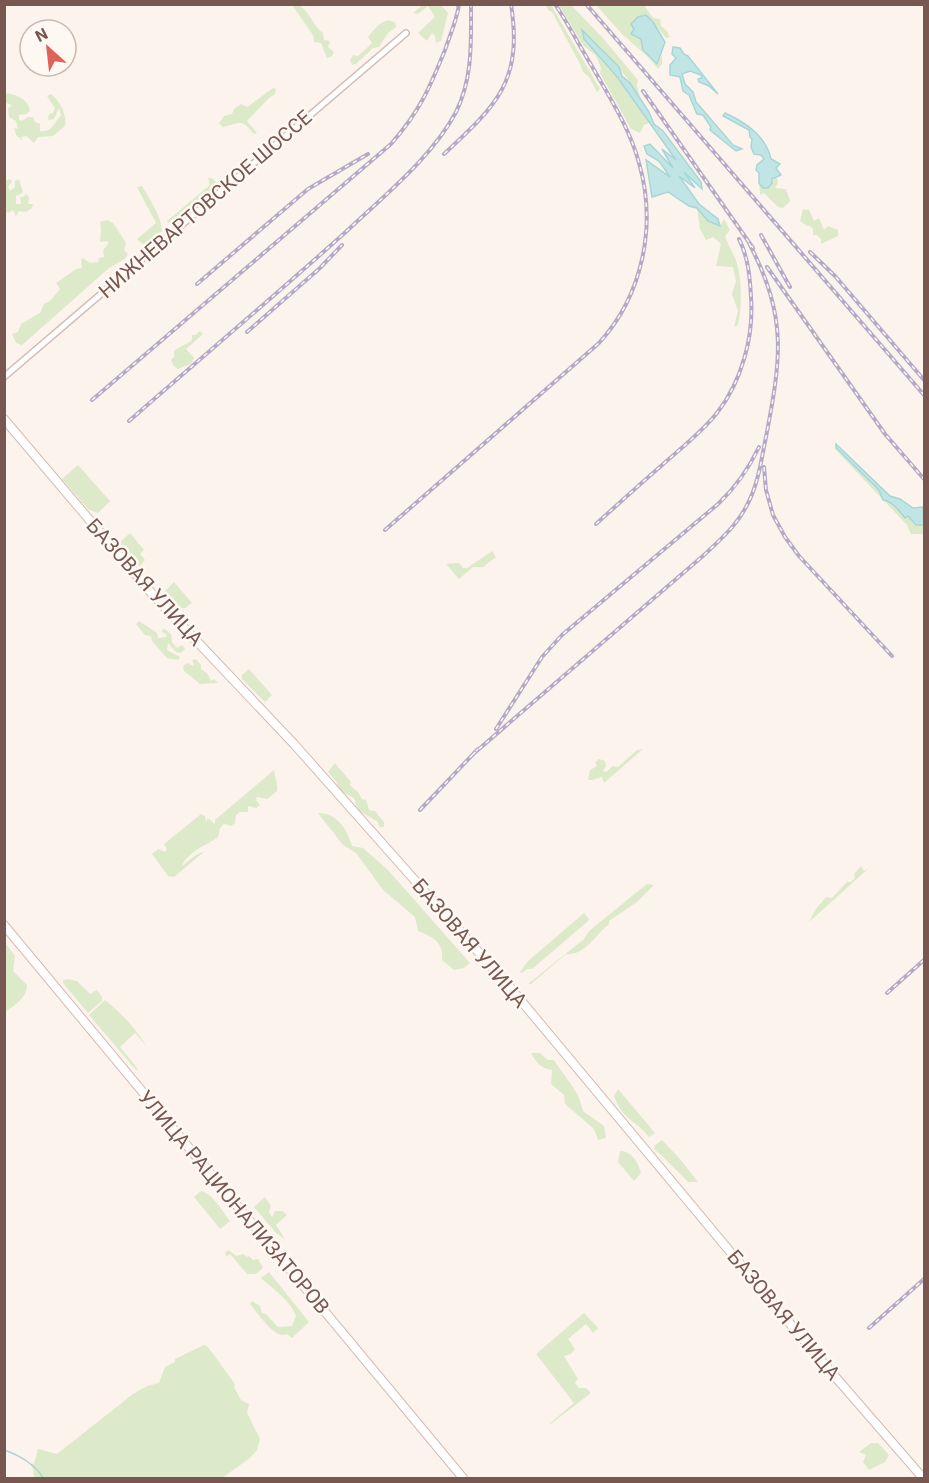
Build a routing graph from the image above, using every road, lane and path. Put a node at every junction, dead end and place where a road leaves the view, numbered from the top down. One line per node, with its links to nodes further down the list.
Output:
1 (406, 33): 2 (street, НИЖНЕВАРТОВСКОЕ ШОССЕ)
2 (4, 377)
3 (4, 419): 6 (street, БАЗОВАЯ УЛИЦА)
4 (4, 925): 5 (street, УЛИЦА РАЦИОНАЛИЗАТОРОВ)
5 (463, 1479)
6 (923, 1479)

